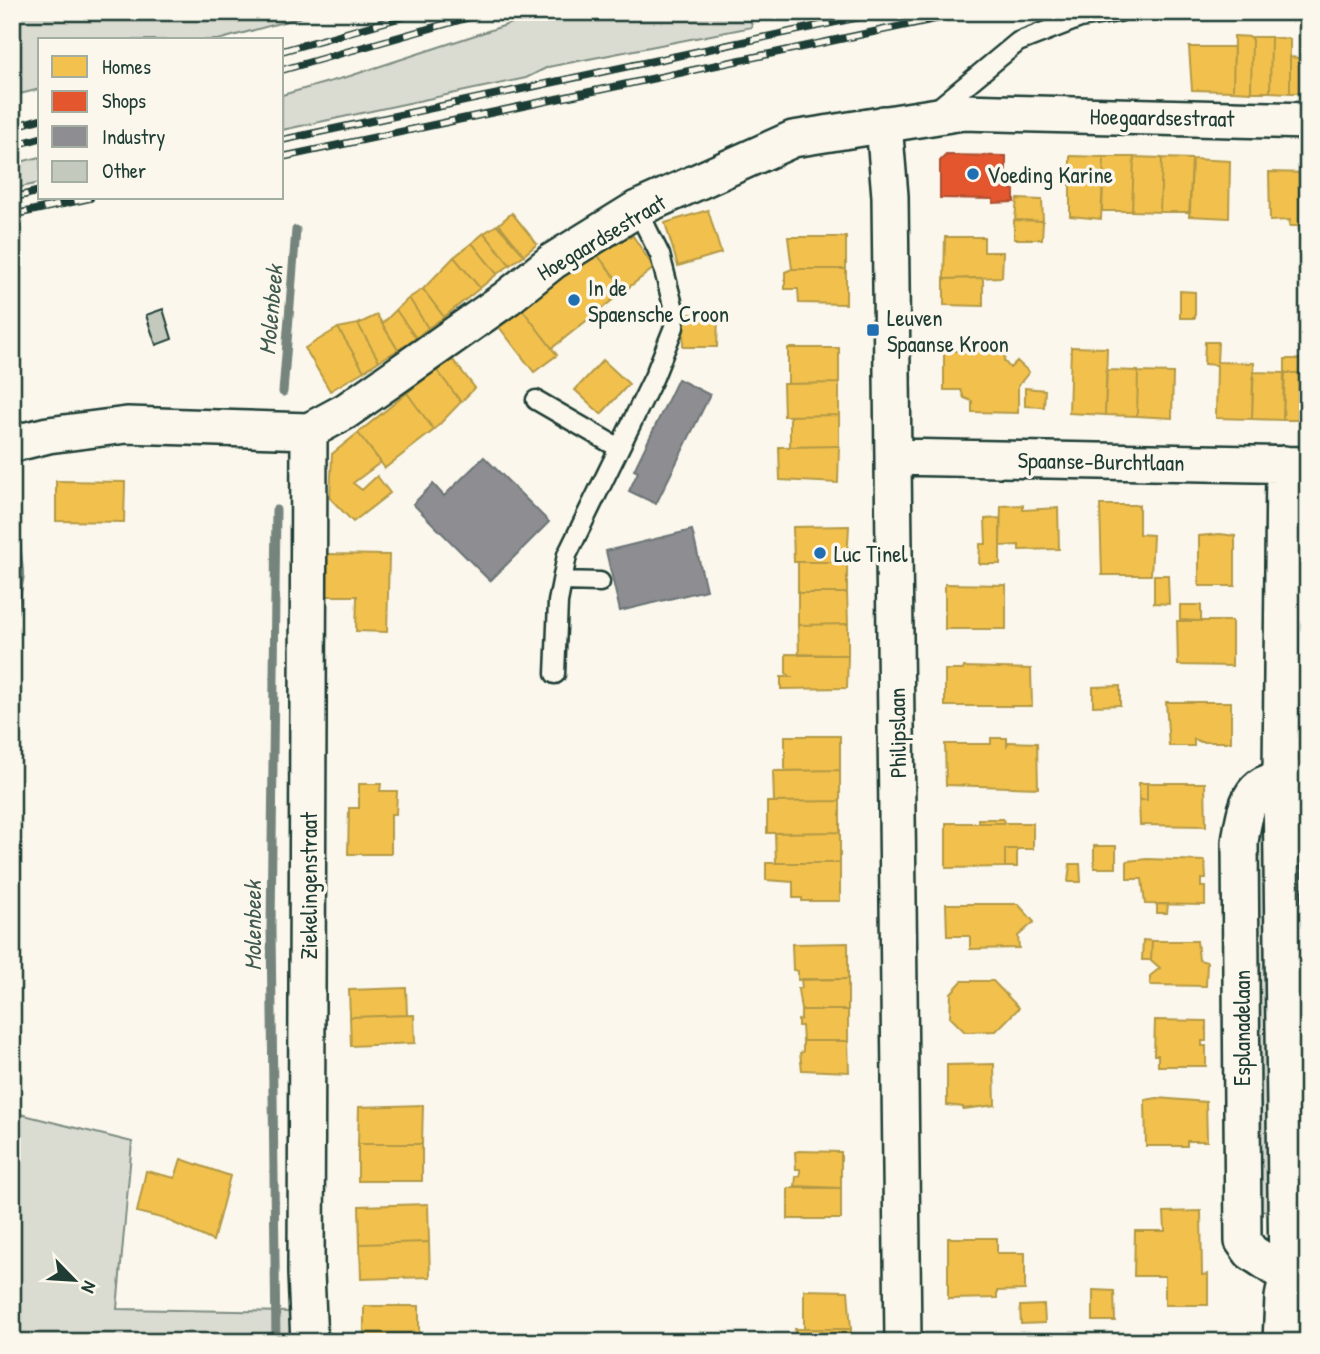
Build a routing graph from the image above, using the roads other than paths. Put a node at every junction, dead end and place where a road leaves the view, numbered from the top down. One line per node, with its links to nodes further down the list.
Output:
1 (1119, 12): 2 (lane)
2 (928, 117): 3 (street, Hoegaardsestraat); 4 (street, Hoegaardsestraat)
3 (1308, 121)
4 (884, 124): 5 (street, Hoegaardsestraat); 10 (street, Philipslaan)
5 (637, 209): 7 (street, Hoegaardsestraat); 9 (lane)
6 (536, 400): 9 (lane)
7 (309, 431): 8 (street); 17 (street, Ziekelingenstraat)
8 (12, 444)
9 (619, 448): 12 (lane)
10 (894, 457): 11 (street, Spaanse-Burchtlaan); 18 (street, Philipslaan)
11 (1296, 465): 15 (street, Esplanadelaan)
12 (562, 581): 13 (lane); 14 (lane)
13 (600, 582)
14 (555, 674)
15 (1294, 778): 16 (street, Esplanadelaan)
16 (1298, 1276): 19 (street, Esplanadelaan)
17 (309, 1342)
18 (903, 1342)
19 (1281, 1342)

